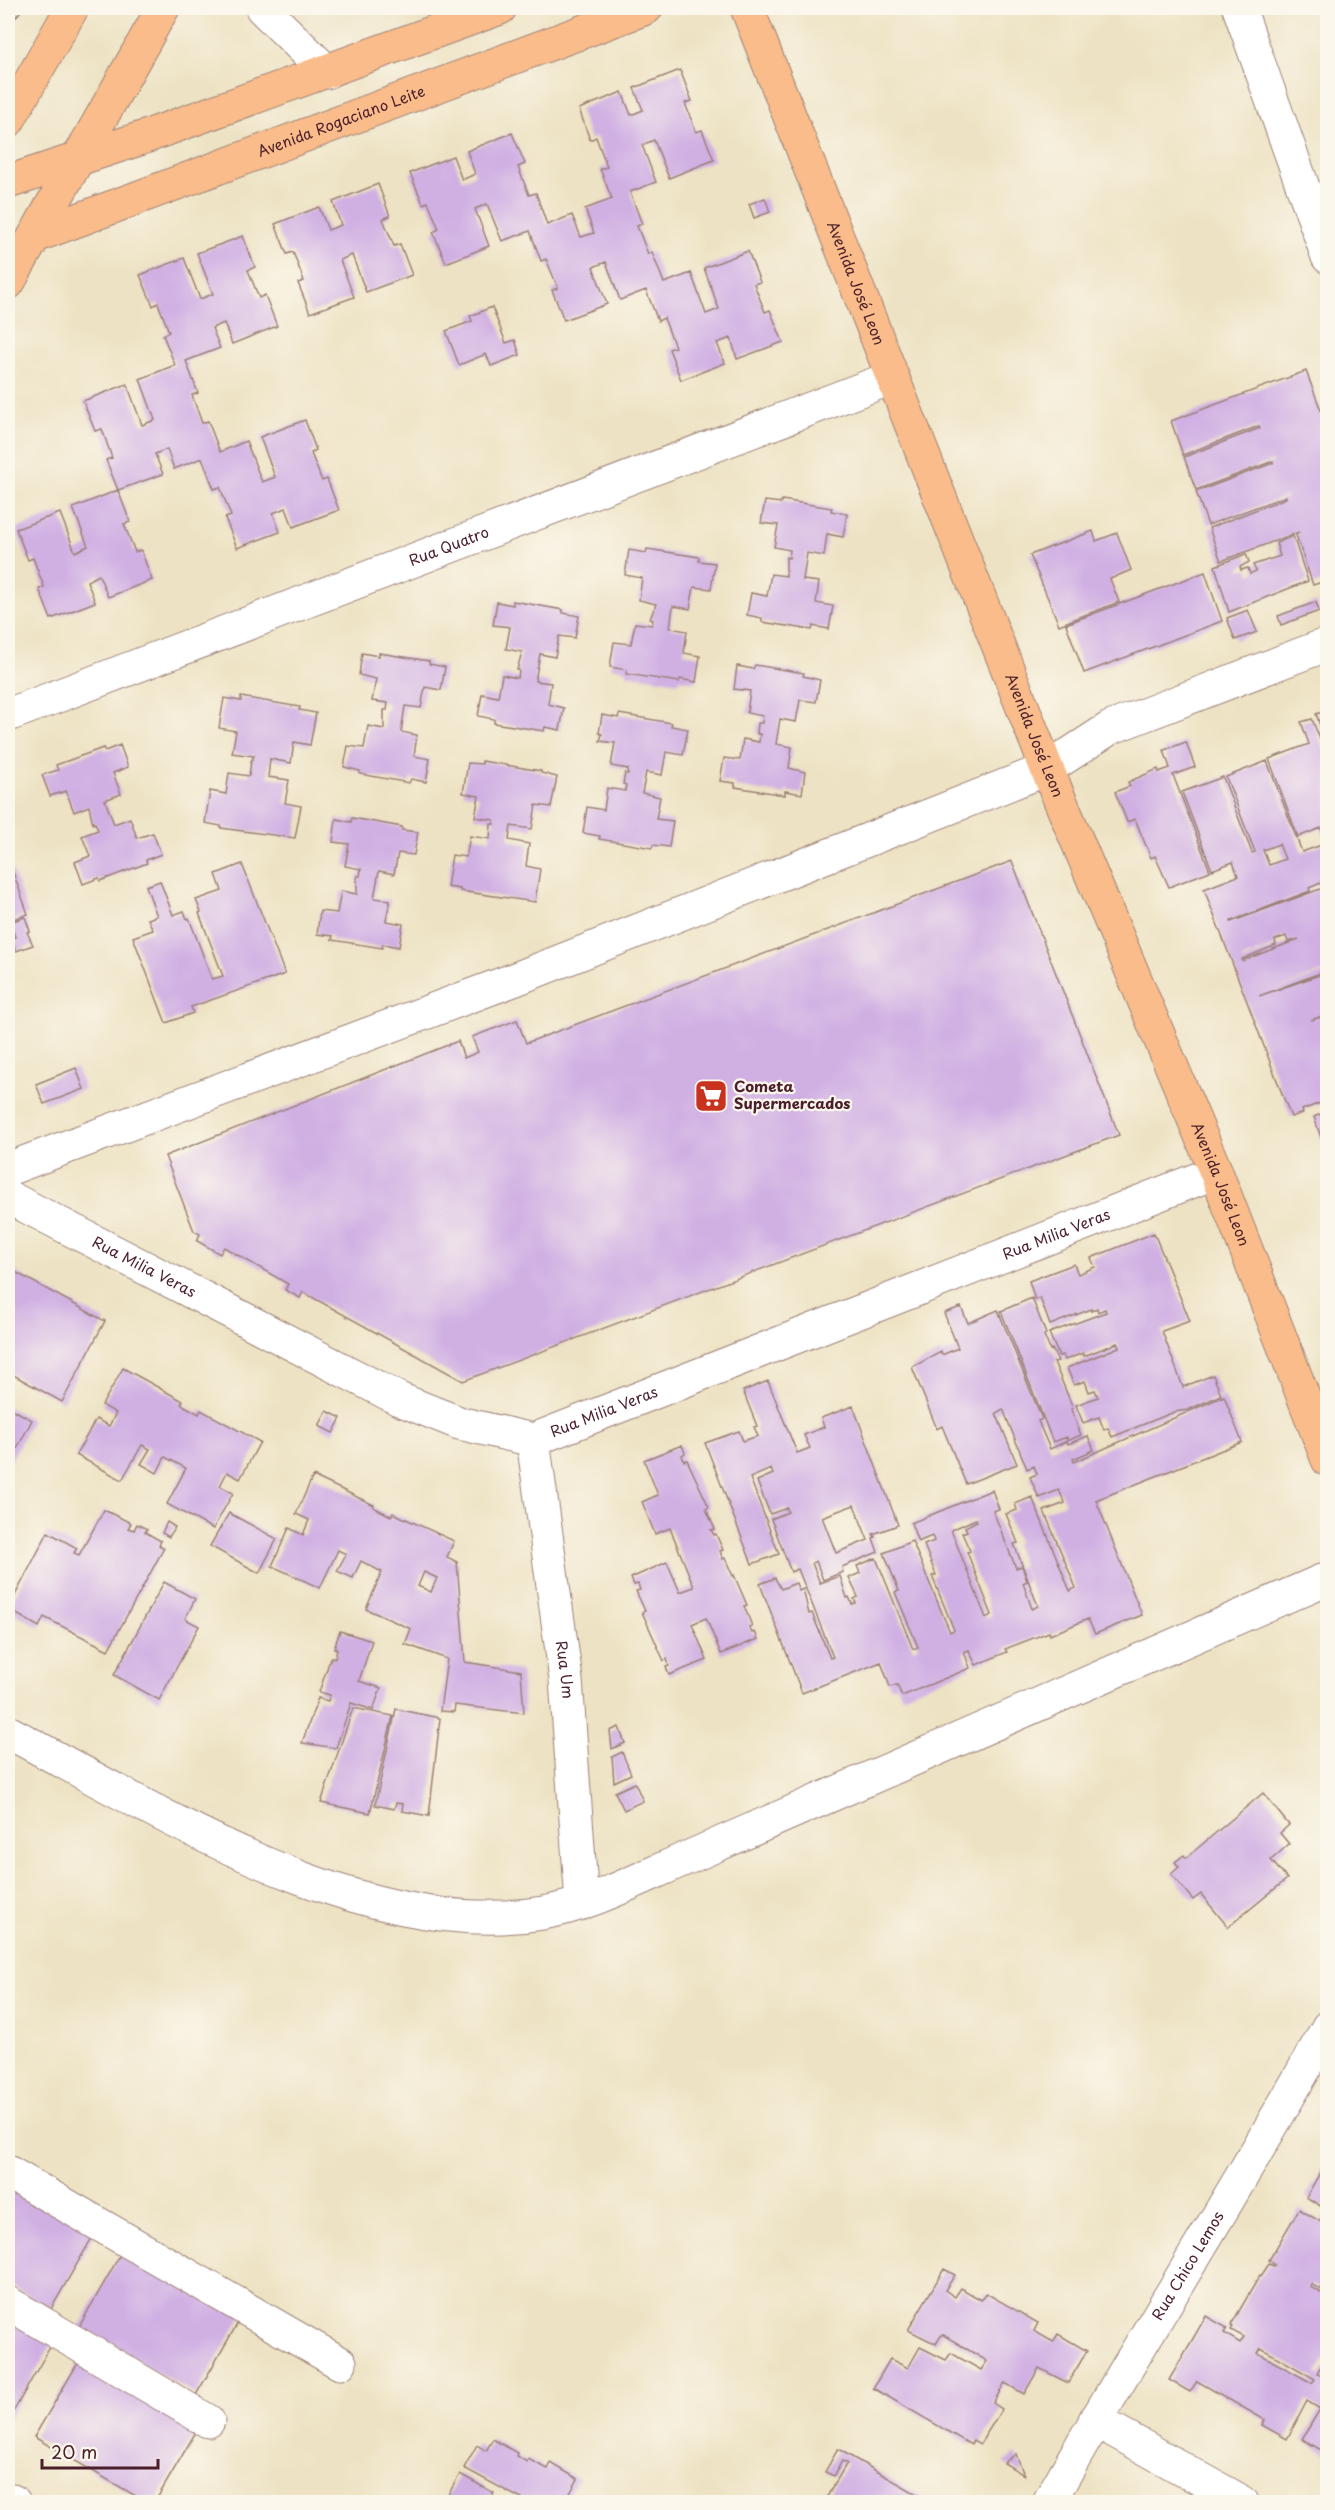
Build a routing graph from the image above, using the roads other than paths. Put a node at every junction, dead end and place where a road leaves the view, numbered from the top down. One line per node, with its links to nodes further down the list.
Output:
1 (72, 8): 9 (main road)
2 (163, 8): 10 (main road)
3 (262, 8): 8 (street)
4 (500, 8): 8 (main road)
5 (646, 8): 12 (main road, Avenida Rogaciano Leite)
6 (747, 8): 15 (main road, Avenida José Leon)
7 (1239, 8): 13 (street)
8 (327, 72): 10 (main road)
9 (8, 121)
10 (78, 159): 11 (main road); 12 (main road)
11 (8, 182)
12 (35, 236): 14 (main road)
13 (1328, 257)
14 (8, 283)
15 (891, 378): 17 (street, Rua Quatro); 18 (main road, Avenida José Leon)
16 (1328, 644): 18 (street)
17 (8, 715)
18 (1047, 770): 19 (street); 20 (main road, Avenida José Leon)
19 (8, 1169)
20 (1216, 1172): 22 (street, Rua Milia Veras); 23 (main road, Avenida José Leon)
21 (8, 1197): 22 (street, Rua Milia Veras)
22 (533, 1440): 26 (street, Rua Um)
23 (1328, 1460)
24 (1328, 1578): 26 (street)
25 (8, 1732): 26 (street)
26 (582, 1903)
27 (1328, 2027): 31 (street, Rua Chico Lemos)
28 (8, 2172): 30 (street)
29 (8, 2302): 32 (street)
30 (339, 2363)
31 (1095, 2420): 35 (street, Rua Chico Lemos); 36 (street)
32 (208, 2421)
33 (8, 2499): 34 (street)
34 (14, 2502)
35 (1048, 2502)
36 (1242, 2502)

